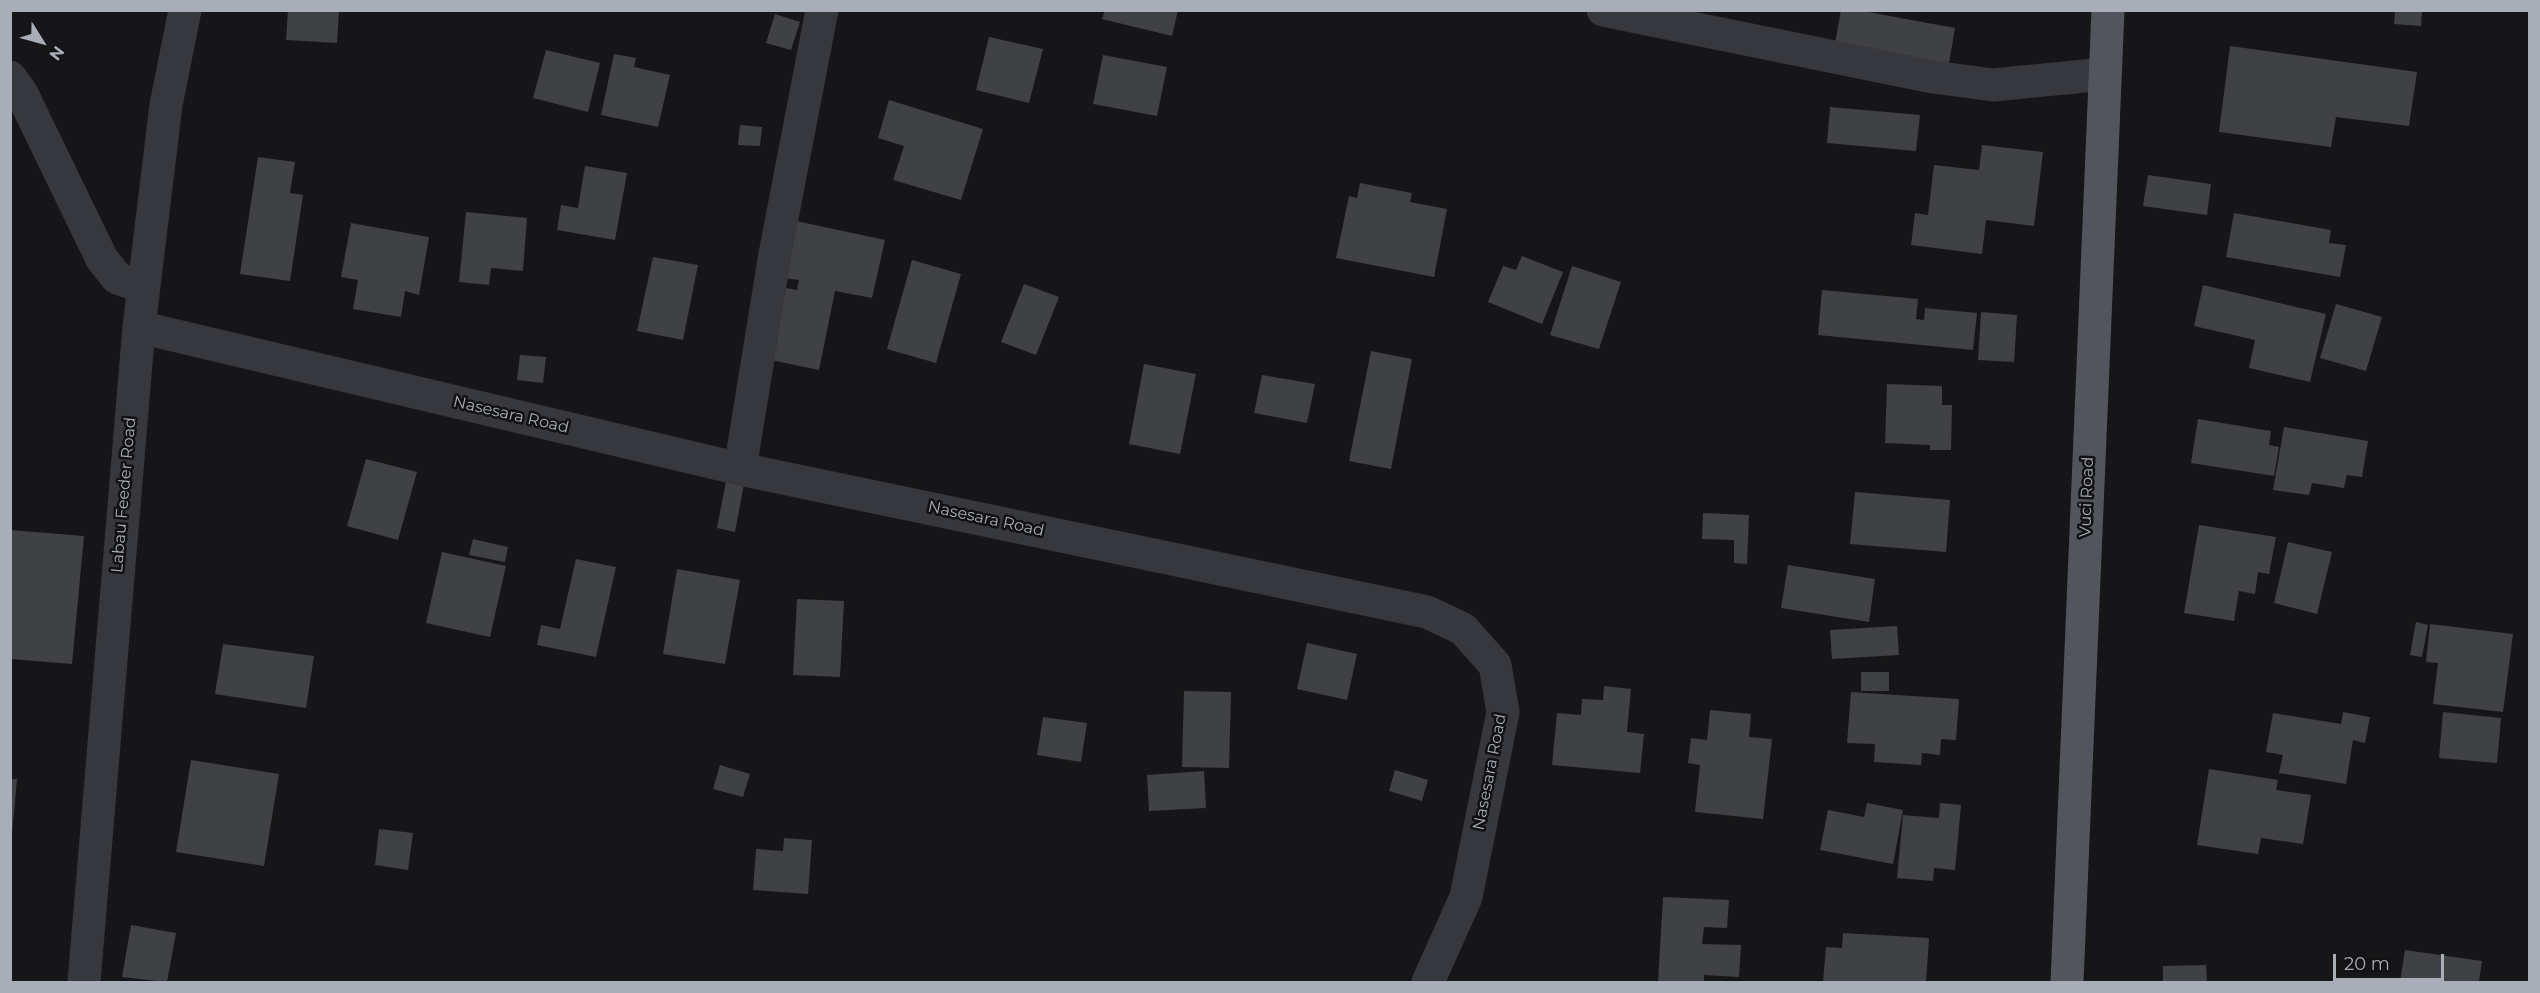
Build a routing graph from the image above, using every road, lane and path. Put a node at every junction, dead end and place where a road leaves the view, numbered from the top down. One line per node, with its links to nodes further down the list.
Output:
1 (185, 10): 7 (street, Labau Feeder Road)
2 (822, 10): 9 (street)
3 (1603, 10): 5 (street)
4 (2108, 10): 5 (main road, Vuci Road)
5 (2105, 74): 12 (main road, Vuci Road)
6 (10, 77): 7 (street)
7 (143, 287): 8 (street, Labau Feeder Road)
8 (139, 327): 9 (street, Nasesara Road); 10 (street, Labau Feeder Road)
9 (740, 469): 11 (street, Nasesara Road)
10 (84, 982)
11 (1428, 982)
12 (2067, 982)

